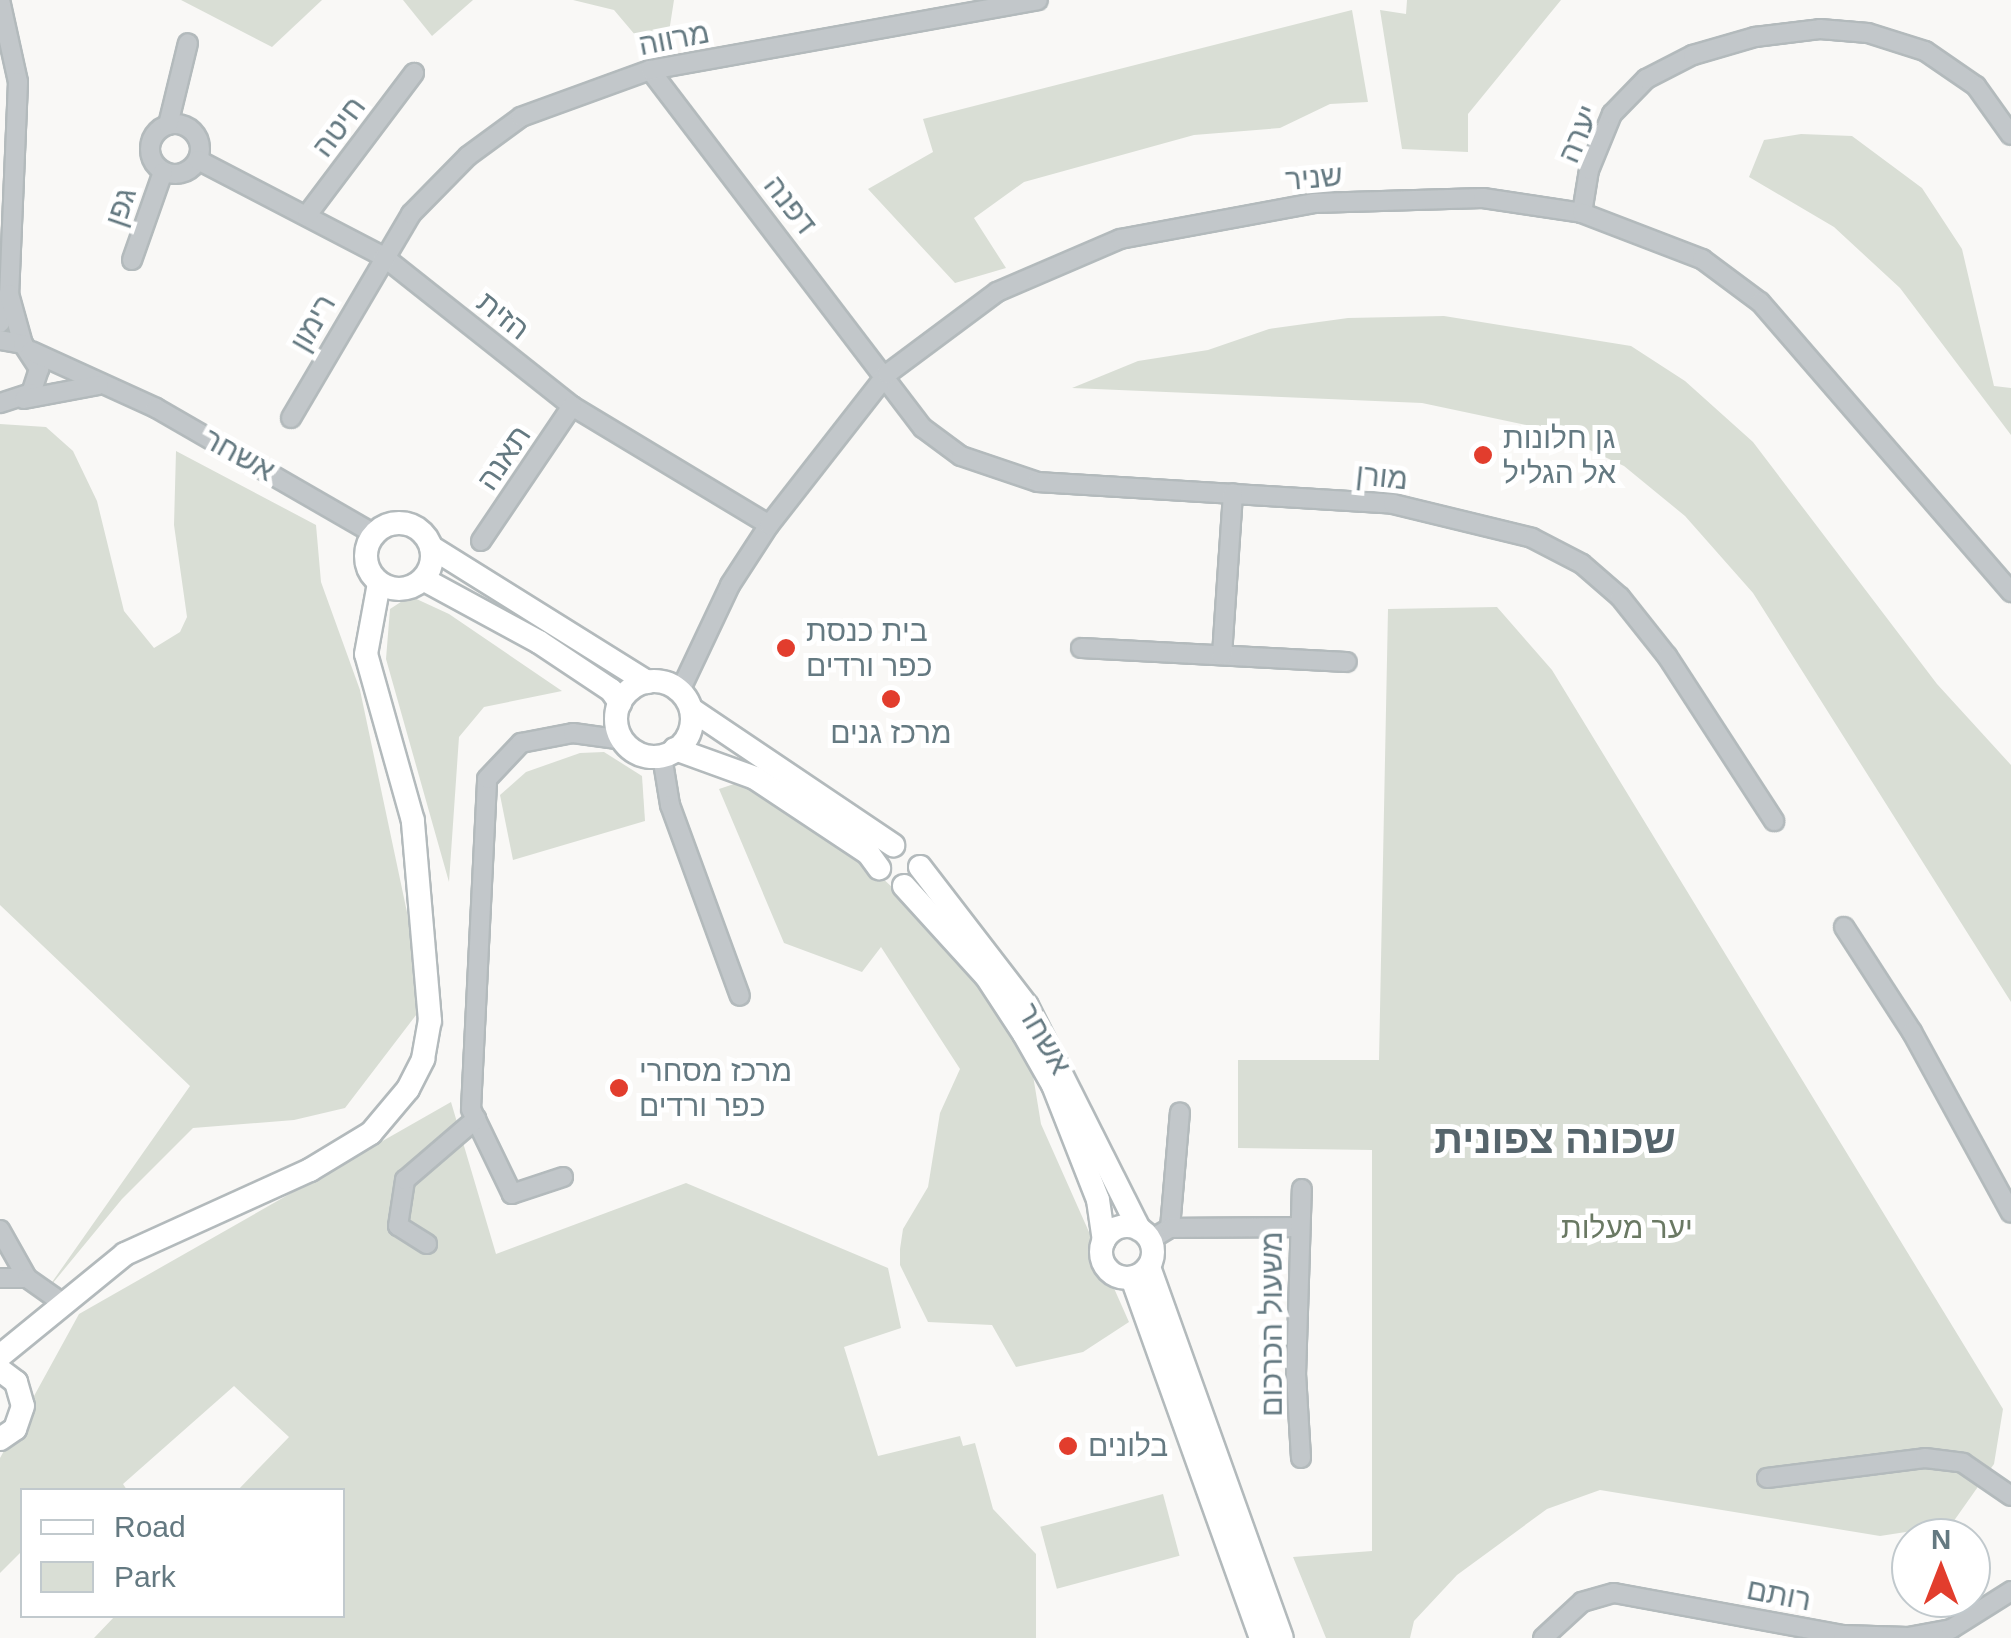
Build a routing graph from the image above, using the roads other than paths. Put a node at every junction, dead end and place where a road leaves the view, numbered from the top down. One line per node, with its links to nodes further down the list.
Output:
1 (0, 0): 14 (street)
2 (1038, 0): 4 (street, מרווה)
3 (188, 43): 6 (street)
4 (650, 70): 12 (street, מרווה); 18 (street, דפנה)
5 (414, 73): 11 (street, חיטה)
6 (168, 124): 8 (street); 9 (street)
7 (2011, 135): 10 (street, יערה)
8 (198, 160): 9 (street); 11 (street, הזית)
9 (162, 172): 13 (street, גפן)
10 (1582, 213): 18 (street, שניר); 31 (street, שניר)
11 (307, 215): 12 (street, הזית)
12 (384, 257): 22 (street, הזית); 23 (street, רימון)
13 (132, 260)
14 (9, 294): 15 (street); 17 (street)
15 (0, 323)
16 (0, 340): 17 (street, אשחר)
17 (27, 347): 19 (street, אשחר); 20 (street)
18 (887, 374): 24 (street, מורן); 25 (street, שניר)
19 (99, 386): 20 (street); 26 (street, אשחר)
20 (24, 399): 21 (street)
21 (0, 403)
22 (572, 406): 25 (street, הזית); 27 (street, תאנה)
23 (291, 418)
24 (1233, 493): 33 (street); 40 (street, מורן)
25 (769, 525): 36 (street, שניר)
26 (374, 534): 28 (main road); 30 (main road)
27 (482, 541)
28 (431, 548): 29 (main road); 35 (main road)
29 (423, 579): 30 (main road); 37 (main road)
30 (379, 583): 60 (main road)
31 (2011, 592)
32 (1081, 648): 33 (street)
33 (1222, 655): 34 (street)
34 (1347, 662)
35 (647, 682): 36 (main road); 37 (main road)
36 (686, 700): 39 (main road); 41 (main road)
37 (620, 703): 38 (main road)
38 (623, 740): 39 (main road); 48 (street)
39 (669, 753): 43 (main road); 46 (street)
40 (1774, 821)
41 (894, 845): 42 (main road); 43 (main road)
42 (920, 867): 44 (main road); 54 (main road, אשחר)
43 (878, 868): 44 (main road)
44 (904, 886): 55 (main road, אשחר)
45 (1844, 927): 51 (street)
46 (740, 996)
47 (1180, 1112): 54 (street)
48 (476, 1119): 49 (street); 56 (street)
49 (563, 1177)
50 (1302, 1189): 52 (street, משעול הכרכום)
51 (2011, 1213)
52 (1298, 1227): 54 (street); 66 (street, משעול הכרכום)
53 (0, 1230): 59 (street)
54 (1153, 1233): 55 (main road); 57 (main road)
55 (1104, 1240): 57 (main road, אשחר)
56 (427, 1244)
57 (1140, 1273): 70 (main road); 71 (main road)
58 (0, 1278): 59 (street)
59 (27, 1278): 60 (street)
60 (64, 1304): 61 (main road)
61 (40, 1327): 62 (main road); 64 (main road)
62 (0, 1356)
63 (0, 1370): 64 (main road)
64 (22, 1393): 65 (main road)
65 (0, 1439)
66 (1301, 1458)
67 (1767, 1478): 68 (street)
68 (2011, 1496)
69 (2011, 1590): 72 (street, רותם)
70 (1261, 1638)
71 (1282, 1638)
72 (1542, 1638)

